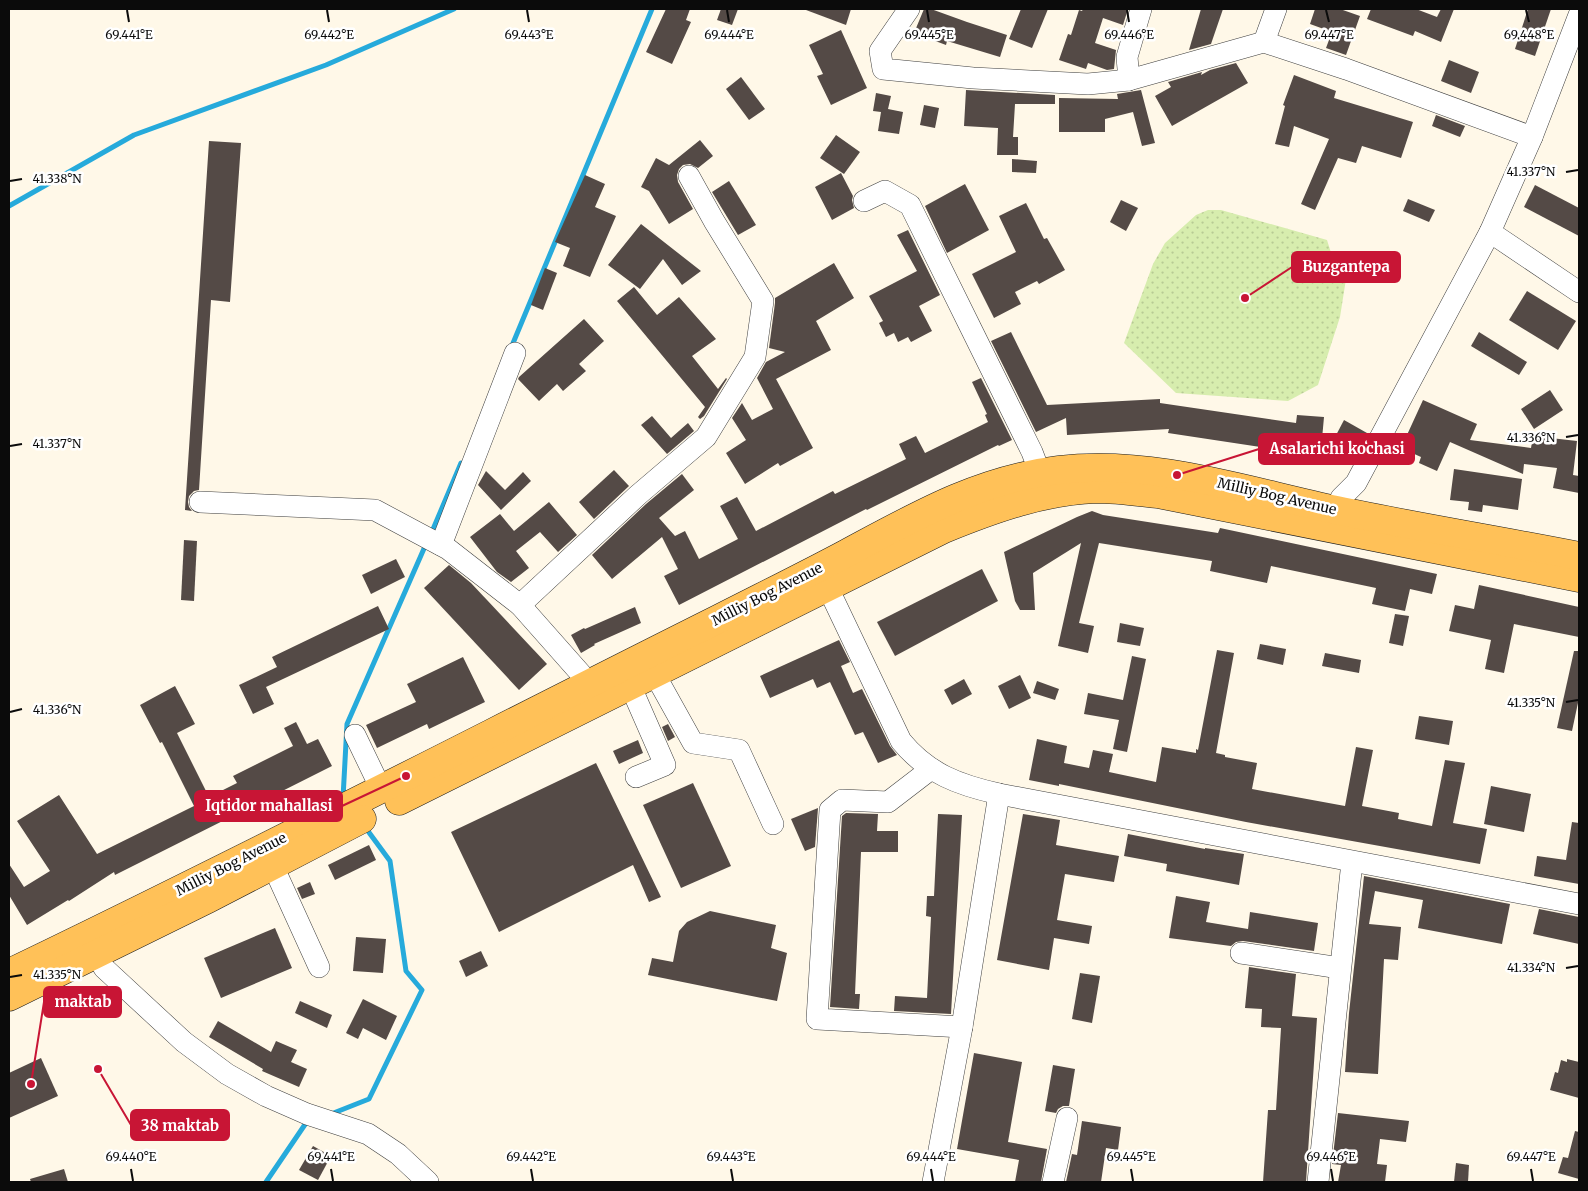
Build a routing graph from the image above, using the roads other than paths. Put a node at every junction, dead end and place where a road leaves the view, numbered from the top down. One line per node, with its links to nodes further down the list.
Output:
1 (909, 9): 6 (street)
2 (1141, 9): 6 (street)
3 (1276, 9): 5 (street)
4 (1579, 15): 7 (street)
5 (1264, 42): 6 (street); 7 (street)
6 (1129, 80)
7 (1532, 137): 10 (street)
8 (690, 176): 19 (street)
9 (864, 202): 13 (street)
10 (1490, 232): 11 (street); 15 (street)
11 (1579, 292)
12 (515, 353): 16 (street)
13 (1040, 473): 15 (main road, Milliy Bog Avenue); 21 (main road, Milliy Bog Avenue)
14 (200, 502): 16 (street)
15 (1336, 520): 17 (main road, Milliy Bog Avenue); 18 (main road, Milliy Bog Avenue)
16 (433, 541): 19 (street)
17 (1579, 569)
18 (827, 586): 20 (main road, Milliy Bog Avenue); 23 (street)
19 (520, 605): 21 (street)
20 (642, 679): 24 (street); 26 (main road, Milliy Bog Avenue); 28 (street)
21 (589, 684): 26 (main road, Milliy Bog Avenue)
22 (355, 735): 26 (street)
23 (930, 769): 25 (street); 39 (street)
24 (636, 778)
25 (999, 794): 29 (street); 39 (street)
26 (374, 799): 27 (main road, Milliy Bog Avenue)
27 (342, 819): 30 (main road, Milliy Bog Avenue); 31 (main road, Milliy Bog Avenue)
28 (773, 824)
29 (1352, 862): 32 (street); 36 (street)
30 (273, 866): 31 (main road, Milliy Bog Avenue); 35 (street)
31 (204, 890): 33 (main road, Milliy Bog Avenue)
32 (1579, 904)
33 (90, 945): 37 (main road, Milliy Bog Avenue); 38 (main road, Milliy Bog Avenue); 41 (street)
34 (1241, 954): 36 (street)
35 (319, 967)
36 (1340, 968): 44 (street)
37 (9, 973)
38 (9, 998)
39 (962, 1027): 42 (street)
40 (1067, 1118): 43 (street)
41 (428, 1182)
42 (932, 1182)
43 (1053, 1182)
44 (1318, 1182)

